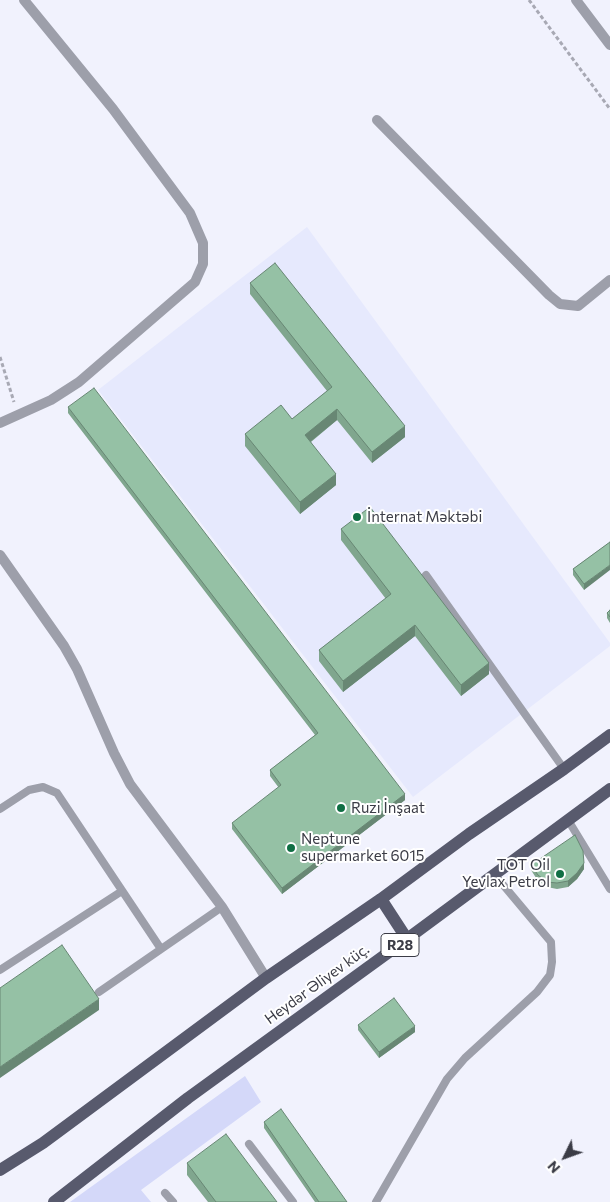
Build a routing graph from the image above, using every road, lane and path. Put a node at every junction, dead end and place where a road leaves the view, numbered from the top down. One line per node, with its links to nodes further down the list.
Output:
1 (24, 0): 9 (street)
2 (529, 0): 5 (path)
3 (576, 0): 4 (street)
4 (610, 45)
5 (610, 109)
6 (377, 120): 7 (street)
7 (610, 280)
8 (0, 358): 9 (path)
9 (18, 415): 10 (street)
10 (0, 422)
11 (0, 556): 22 (street)
12 (426, 575): 14 (lane)
13 (610, 735): 14 (main road)
14 (564, 769): 21 (main road)
15 (610, 789): 17 (main road, Heydər Əliyev küç. / R28)
16 (0, 809): 20 (lane)
17 (568, 820): 18 (main road, Heydər Əliyev küç. / R28); 19 (lane)
18 (494, 874): 23 (main road, Heydər Əliyev küç. / R28); 34 (lane)
19 (610, 889)
20 (122, 891): 24 (lane); 25 (lane)
21 (381, 899): 23 (main road); 26 (main road)
22 (222, 907): 24 (lane); 26 (street)
23 (408, 940): 31 (main road, Heydər Əliyev küç. / R28)
24 (161, 949): 27 (lane)
25 (0, 970)
26 (266, 978): 29 (main road)
27 (99, 992)
28 (249, 1144): 33 (lane)
29 (0, 1170)
30 (165, 1193): 32 (lane)
31 (54, 1202)
32 (173, 1202)
33 (293, 1202)
34 (376, 1202)

